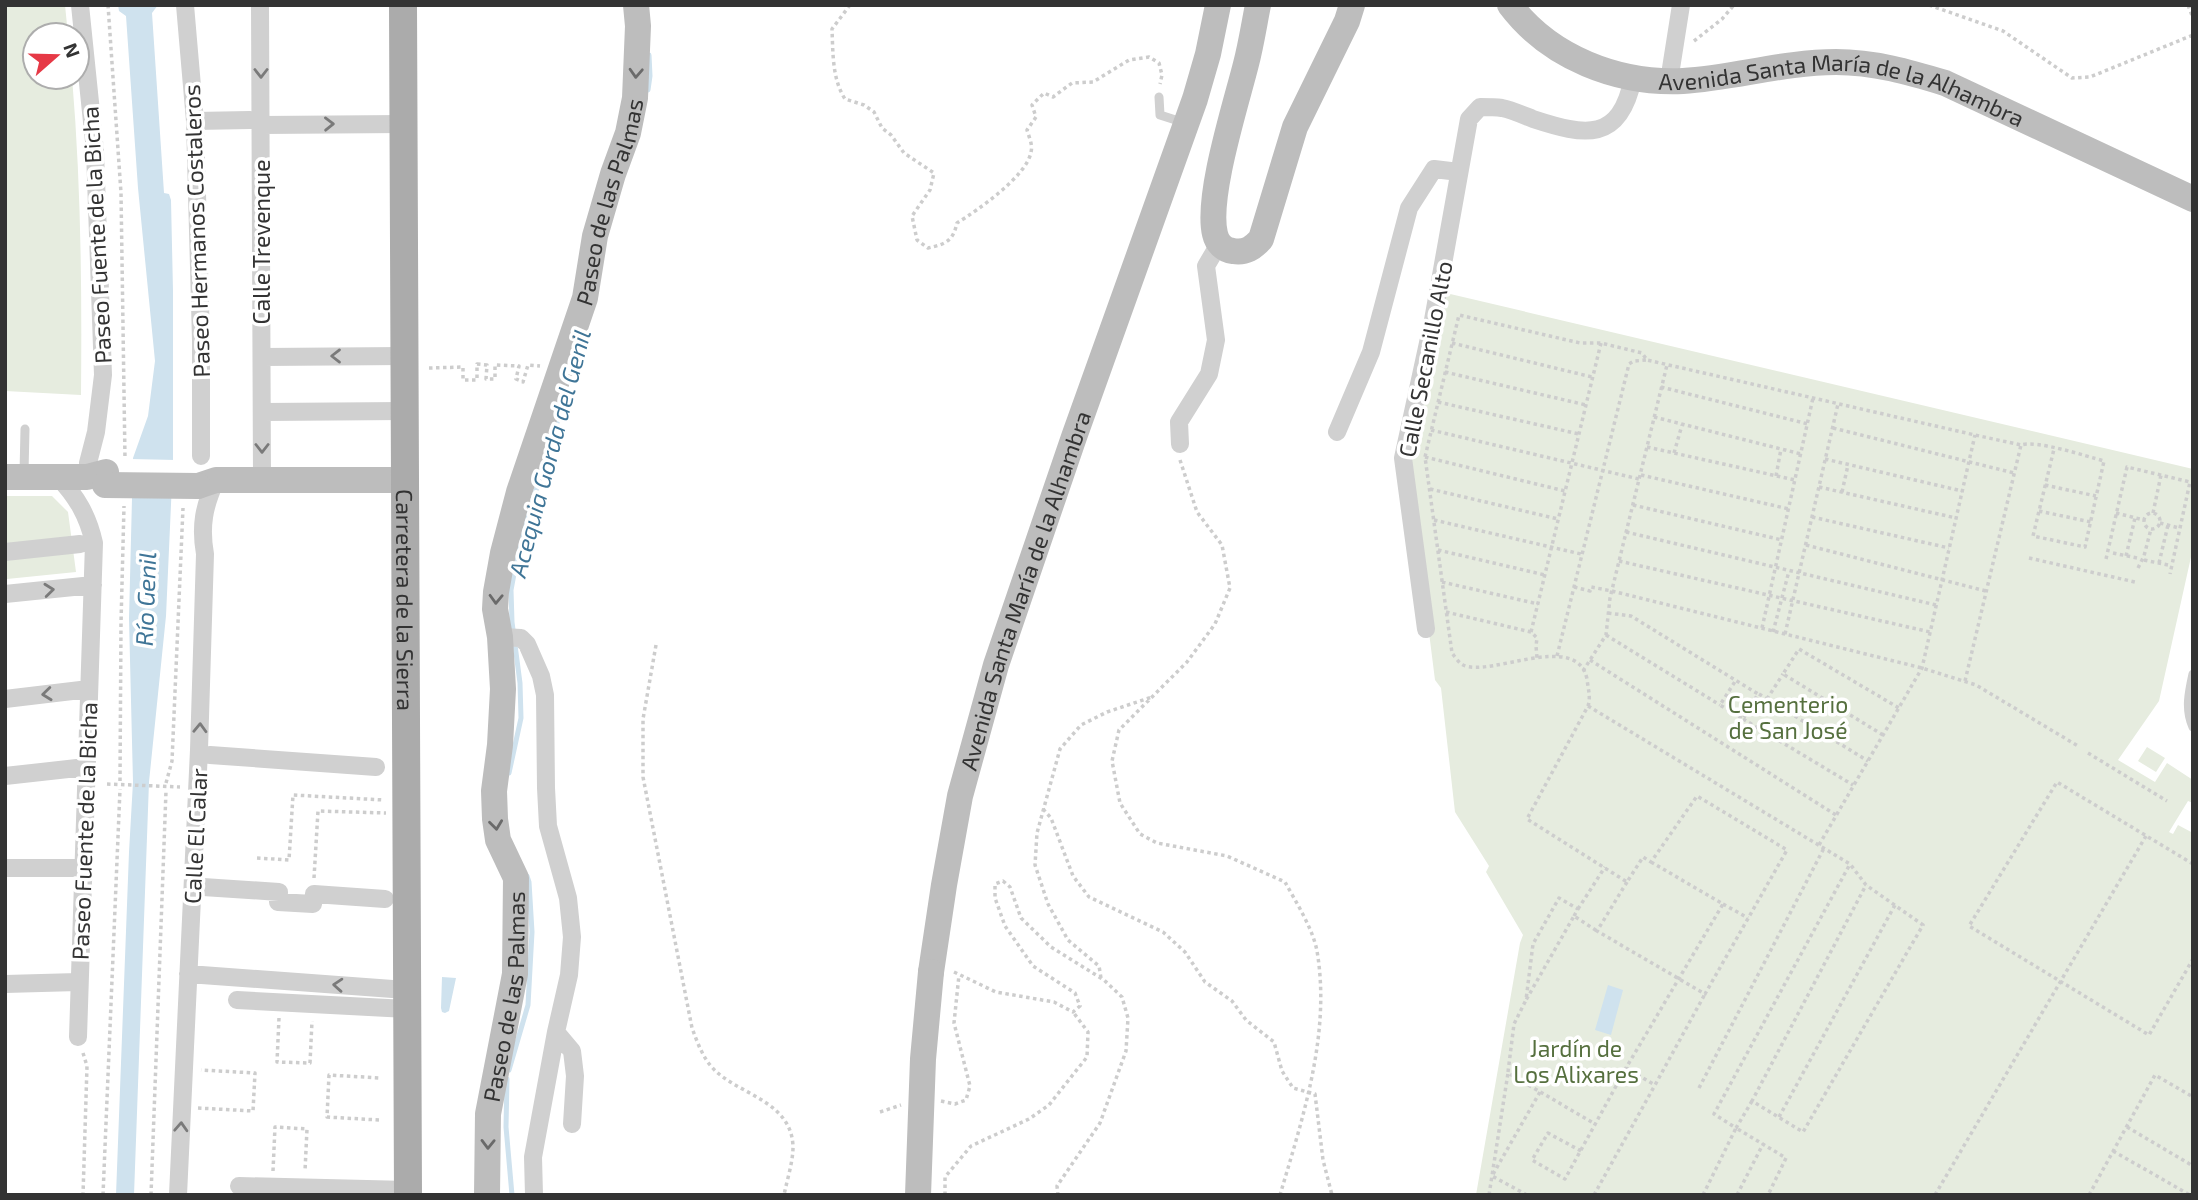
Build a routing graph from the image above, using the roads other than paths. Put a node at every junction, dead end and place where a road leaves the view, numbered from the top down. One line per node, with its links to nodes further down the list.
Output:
1 (80, 5): 28 (street, Paseo Fuente de la Bicha)
2 (185, 5): 14 (street, Paseo Hermanos Costaleros)
3 (260, 5): 15 (street, Calle Trevenque, one-way to 15)
4 (403, 5): 16 (main road, Carretera de la Sierra)
5 (636, 5): 39 (street, Paseo de las Palmas, one-way to 39)
6 (1218, 5): 17 (street, Avenida Santa María de la Alhambra)
7 (1258, 5): 20 (street)
8 (1352, 5): 20 (street)
9 (1510, 5): 11 (street, Avenida Santa María de la Alhambra)
10 (1681, 5): 12 (street)
11 (1633, 78): 12 (street, Avenida Santa María de la Alhambra); 18 (street, Calle Secanillo Alto)
12 (1669, 81): 19 (street, Avenida Santa María de la Alhambra)
13 (1159, 97): 17 (lane)
14 (195, 121): 15 (street); 31 (street, Paseo Hermanos Costaleros)
15 (255, 122): 16 (street, one-way to 16); 21 (street, Calle Trevenque)
16 (404, 124): 22 (main road, Carretera de la Sierra)
17 (1186, 124): 65 (street, Avenida Santa María de la Alhambra, bridge)
18 (1459, 172): 26 (street, Calle Secanillo Alto); 38 (street, Calle Secanillo Alto)
19 (2188, 201)
20 (1219, 244): 27 (street)
21 (262, 357): 22 (street, one-way to 21); 24 (street, Calle Trevenque)
22 (417, 362): 23 (main road, Carretera de la Sierra)
23 (405, 411): 24 (street); 33 (main road, Carretera de la Sierra)
24 (262, 412): 32 (street, Calle Trevenque, one-way to 32)
25 (25, 429): 29 (lane)
26 (1337, 432)
27 (1180, 444)
28 (106, 476): 30 (street); 31 (street)
29 (14, 477): 30 (street)
30 (58, 477): 36 (street, Paseo Fuente de la Bicha)
31 (199, 479): 32 (street); 52 (street, Calle El Calar, one-way to 31)
32 (262, 480): 33 (street)
33 (405, 480): 55 (main road, Carretera de la Sierra)
34 (80, 544): 35 (street)
35 (5, 552)
36 (93, 585): 37 (street, one-way to 36); 41 (street, Paseo Fuente de la Bicha)
37 (5, 594)
38 (1426, 629)
39 (510, 637): 57 (street, Paseo de las Palmas); 63 (street, Paseo de las Palmas, one-way to 63)
40 (2193, 674): 43 (lane)
41 (89, 690): 42 (street, one-way to 42); 45 (street, Paseo Fuente de la Bicha)
42 (5, 699)
43 (2193, 727)
44 (210, 755): 46 (street)
45 (86, 767): 47 (street); 49 (street, Paseo Fuente de la Bicha)
46 (376, 767)
47 (5, 776)
48 (5, 868): 49 (street)
49 (82, 868): 53 (street, Paseo Fuente de la Bicha)
50 (203, 887): 51 (street)
51 (385, 899)
52 (188, 974): 55 (street, one-way to 52); 62 (street, Calle El Calar, one-way to 52)
53 (78, 982): 54 (street); 58 (street, Paseo Fuente de la Bicha)
54 (5, 984)
55 (406, 999): 56 (street); 61 (main road, Carretera de la Sierra)
56 (237, 1000)
57 (556, 1032): 59 (street); 64 (street, Paseo de las Palmas)
58 (78, 1037)
59 (572, 1124)
60 (239, 1186): 61 (street)
61 (408, 1192)
62 (178, 1195)
63 (487, 1195)
64 (534, 1195)
65 (918, 1195)

